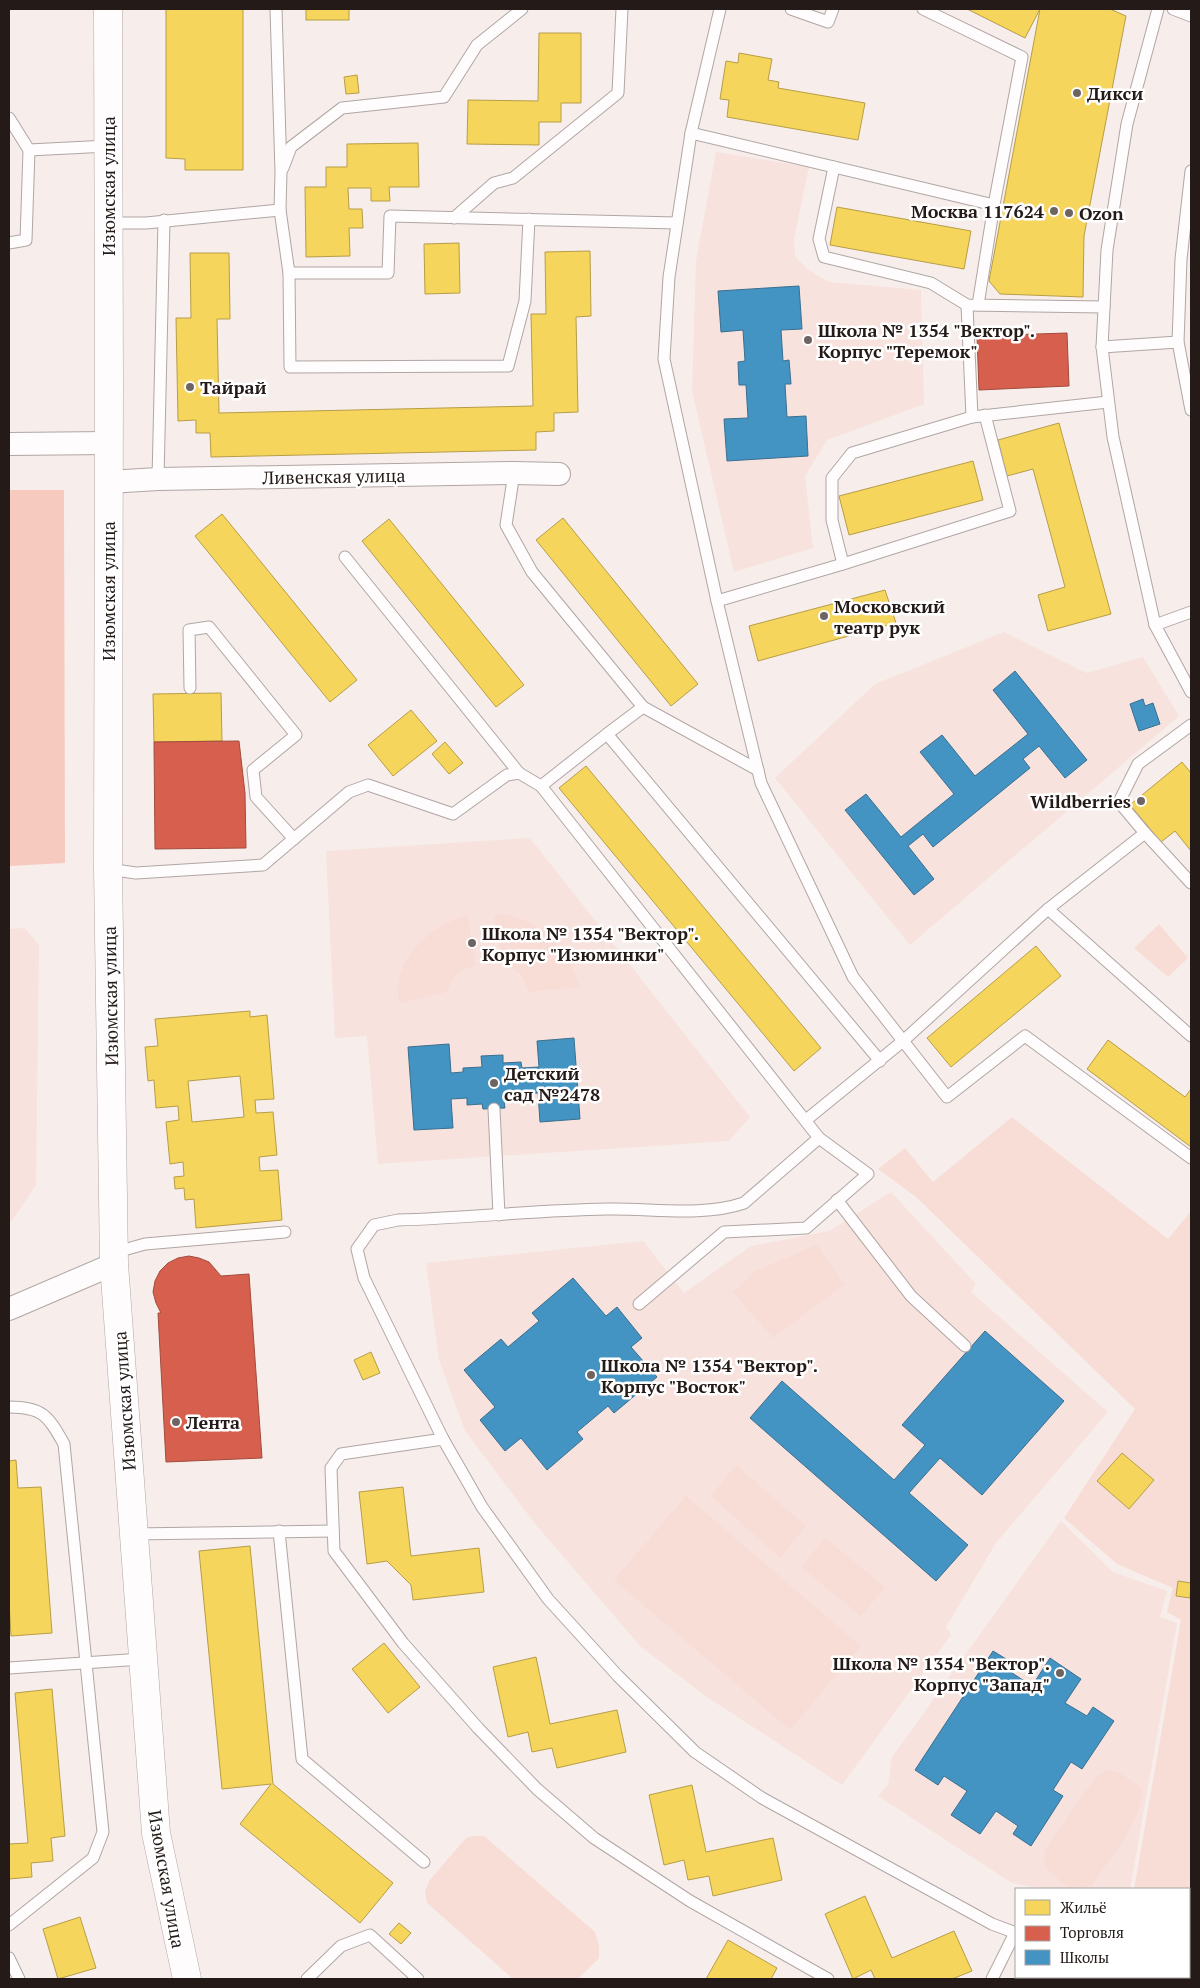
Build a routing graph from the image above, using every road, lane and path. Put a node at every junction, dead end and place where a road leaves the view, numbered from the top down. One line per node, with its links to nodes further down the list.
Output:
1 (108, 9): 14 (street, Изюмская улица)
2 (276, 9): 18 (lane)
3 (522, 9): 18 (lane)
4 (622, 9): 21 (lane)
5 (720, 9): 13 (lane)
6 (791, 9): 7 (lane)
7 (833, 9)
8 (923, 9): 19 (lane)
9 (1158, 9): 30 (lane)
10 (1173, 9): 11 (lane)
11 (1191, 16)
12 (9, 118): 15 (lane)
13 (691, 133): 16 (lane); 25 (lane)
14 (108, 146): 15 (lane); 24 (street, Изюмская улица)
15 (28, 150): 26 (lane)
16 (834, 167): 19 (lane); 28 (lane)
17 (1191, 171): 31 (lane)
18 (281, 172): 20 (lane)
19 (994, 205): 29 (lane)
20 (280, 210): 23 (lane); 27 (lane)
21 (454, 218): 22 (lane); 27 (lane)
22 (528, 219): 25 (lane); 27 (lane)
23 (164, 220): 24 (lane); 41 (lane)
24 (108, 223): 37 (street, Изюмская улица)
25 (677, 223): 45 (lane)
26 (9, 243)
27 (289, 273)
28 (966, 305): 29 (lane); 36 (lane)
29 (978, 305): 30 (lane)
30 (1104, 307): 32 (lane)
31 (1178, 342): 32 (lane); 34 (lane)
32 (1102, 347): 33 (lane)
33 (1108, 402): 35 (lane); 47 (lane)
34 (1191, 410)
35 (986, 415): 36 (lane); 44 (lane)
36 (972, 417): 44 (lane)
37 (108, 443): 38 (street); 42 (street, Изюмская улица)
38 (9, 444)
39 (514, 473): 40 (street, Ливенская улица); 41 (street, Ливенская улица); 50 (lane)
40 (559, 474)
41 (158, 479): 42 (street, Ливенская улица)
42 (108, 482): 58 (street, Изюмская улица)
43 (345, 557): 54 (lane)
44 (843, 564): 45 (lane)
45 (717, 601): 53 (lane)
46 (1191, 612): 47 (lane)
47 (1155, 624): 49 (lane)
48 (190, 688): 57 (lane)
49 (1191, 692)
50 (643, 707): 52 (lane); 53 (lane)
51 (1191, 725): 56 (lane)
52 (607, 734): 55 (lane); 63 (lane)
53 (758, 770): 62 (lane)
54 (519, 773): 55 (lane); 57 (lane)
55 (541, 786): 65 (lane)
56 (1145, 833): 59 (lane); 60 (lane)
57 (294, 838): 58 (lane)
58 (108, 868): 71 (street, Изюмская улица)
59 (1191, 883)
60 (1048, 909): 61 (lane); 62 (lane)
61 (1191, 1036)
62 (903, 1041): 63 (lane); 67 (lane)
63 (880, 1061): 65 (lane)
64 (494, 1109): 69 (lane)
65 (806, 1120): 66 (lane)
66 (819, 1138): 68 (lane); 69 (lane)
67 (1191, 1158)
68 (837, 1200): 72 (lane); 74 (lane)
69 (499, 1215): 76 (lane)
70 (285, 1232): 71 (lane)
71 (114, 1258): 73 (street); 79 (street, Изюмская улица)
72 (639, 1304)
73 (9, 1309)
74 (966, 1346)
75 (9, 1408): 81 (lane)
76 (443, 1439): 78 (lane); 85 (lane)
77 (279, 1531): 78 (lane); 79 (lane); 83 (lane)
78 (333, 1531): 91 (lane)
79 (133, 1534): 80 (street, Изюмская улица)
80 (142, 1659): 81 (lane); 87 (street, Изюмская улица)
81 (86, 1663): 82 (lane); 84 (lane)
82 (9, 1668)
83 (424, 1862)
84 (9, 1925)
85 (1015, 1933): 92 (lane)
86 (9, 1958): 88 (lane)
87 (183, 1977)
88 (19, 1979)
89 (307, 1979): 90 (lane)
90 (418, 1979)
91 (828, 1979)
92 (992, 1979)

